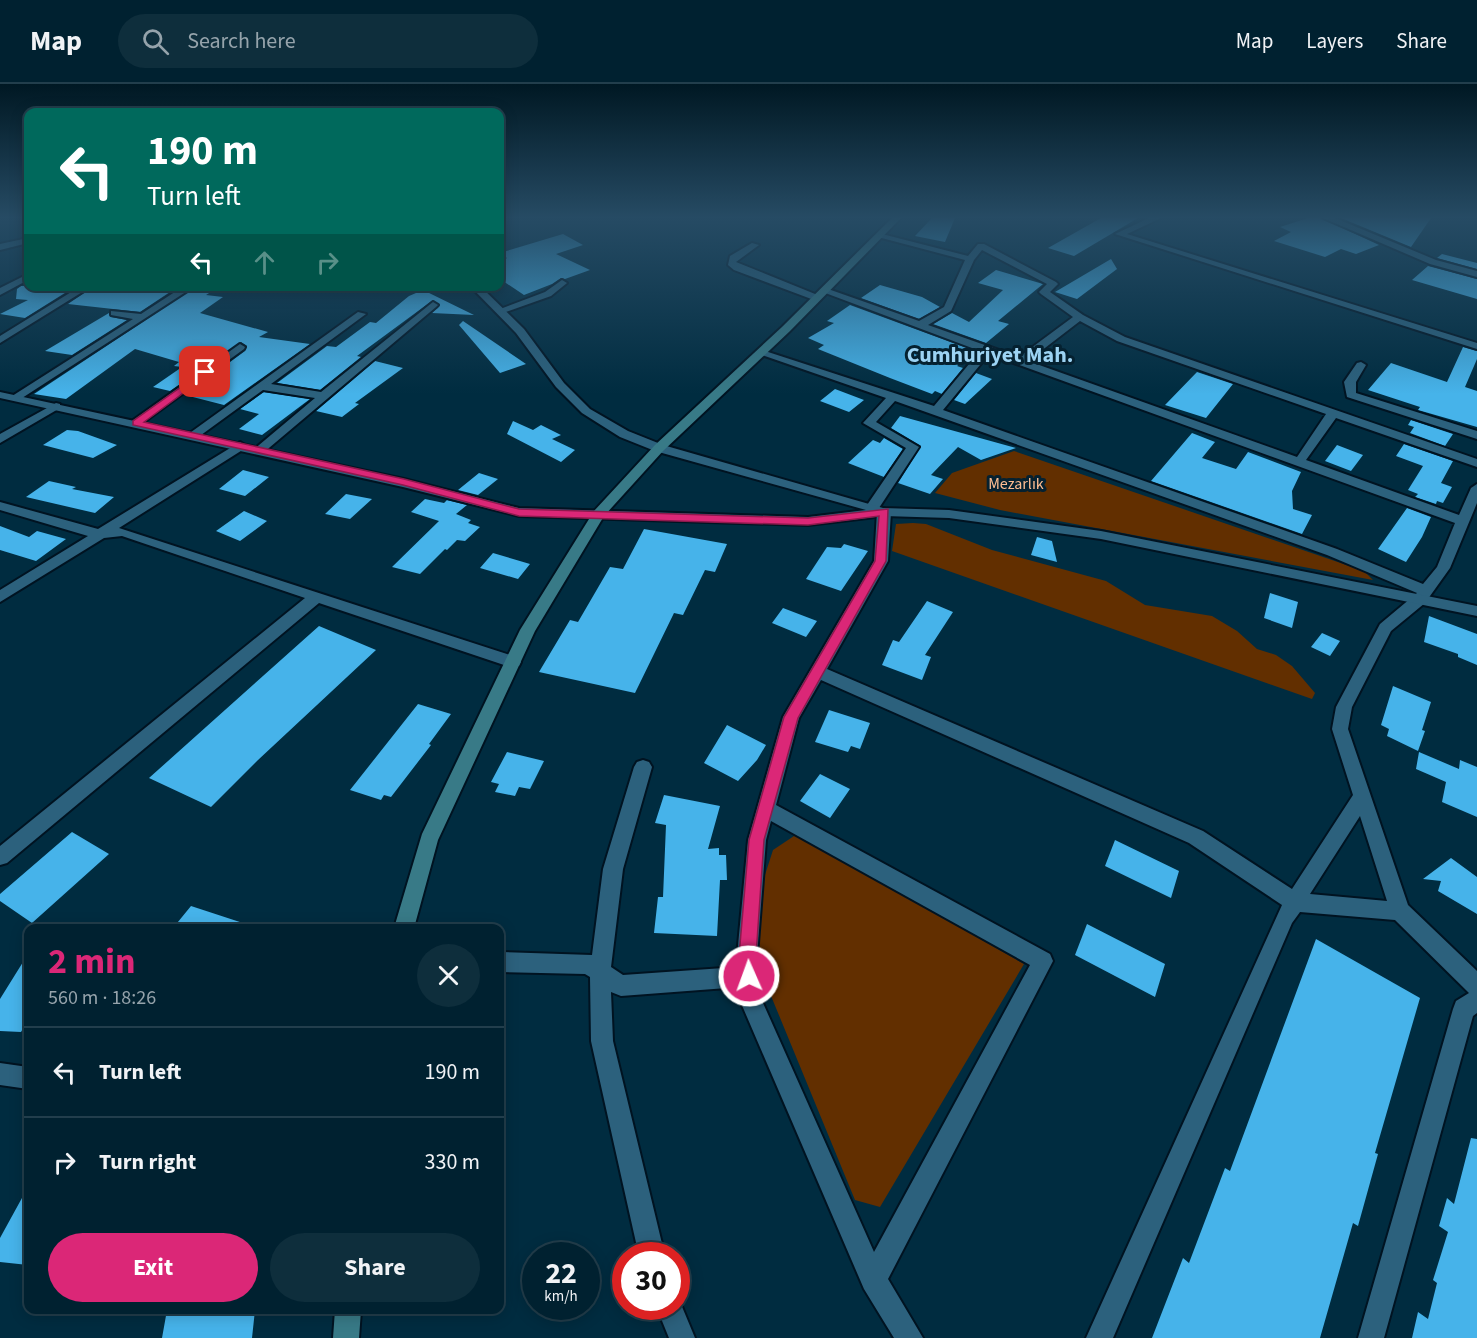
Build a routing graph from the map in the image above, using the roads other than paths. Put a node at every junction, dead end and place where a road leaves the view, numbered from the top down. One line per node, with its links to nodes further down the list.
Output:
1 (765, 277): 12 (street)
2 (838, 277): 12 (main road)
3 (962, 277): 19 (street)
4 (1039, 277): 18 (street)
5 (1255, 277): 21 (street)
6 (24, 278): 11 (street)
7 (562, 283): 14 (street)
8 (80, 291): 20 (street)
9 (182, 291): 17 (street)
10 (479, 291): 14 (street)
11 (0, 292)
12 (821, 294): 19 (street); 24 (main road)
13 (432, 305): 29 (street)
14 (500, 311): 40 (street)
15 (114, 313): 17 (street)
16 (361, 314): 27 (street)
17 (143, 317): 31 (street)
18 (1079, 317): 25 (street); 34 (street)
19 (920, 325): 23 (street)
20 (0, 340)
21 (1477, 346)
22 (240, 347): 35 (street)
23 (987, 349): 25 (street); 33 (street)
24 (761, 353): 30 (street); 40 (main road)
25 (1022, 361): 42 (street)
26 (1361, 365): 37 (street)
27 (262, 386): 29 (street); 36 (street)
28 (0, 395): 31 (street)
29 (323, 396): 41 (street)
30 (893, 397): 33 (street); 46 (street)
31 (15, 398): 32 (street)
32 (56, 406): 35 (street); 38 (street)
33 (936, 411): 50 (street)
34 (1333, 414): 42 (street); 43 (street)
35 (136, 423): 36 (street)
36 (193, 435): 39 (street)
37 (1477, 435)
38 (0, 439)
39 (240, 446): 41 (street); 49 (street)
40 (658, 448): 46 (street); 47 (main road)
41 (260, 450): 47 (street)
42 (1299, 462): 48 (street)
43 (1477, 463)
44 (1477, 488): 48 (street)
45 (0, 506): 49 (street)
46 (878, 510): 47 (street); 50 (street); 55 (street)
47 (599, 514): 54 (main road)
48 (1463, 521): 50 (street)
49 (98, 534): 51 (street); 52 (street)
50 (1423, 595): 53 (street); 57 (street)
51 (0, 597)
52 (315, 598): 54 (street); 59 (street)
53 (1477, 611)
54 (513, 662): 62 (main road)
55 (818, 672): 58 (street); 60 (street)
56 (643, 767): 64 (street)
57 (1361, 798): 60 (street); 61 (street)
58 (766, 808): 65 (street); 71 (street)
59 (0, 857)
60 (1294, 902): 61 (street); 77 (street)
61 (1400, 911): 66 (street)
62 (405, 924)
63 (504, 963): 64 (street)
64 (600, 972): 65 (street); 70 (street)
65 (749, 976): 71 (street)
66 (1477, 986)
67 (1477, 1000): 78 (street)
68 (0, 1074): 69 (street)
69 (24, 1077)
70 (649, 1242)
71 (873, 1280): 76 (street)
72 (348, 1314): 74 (main road)
73 (675, 1320): 75 (street)
74 (346, 1338)
75 (682, 1338)
76 (910, 1338)
77 (1099, 1338)
78 (1371, 1338)

